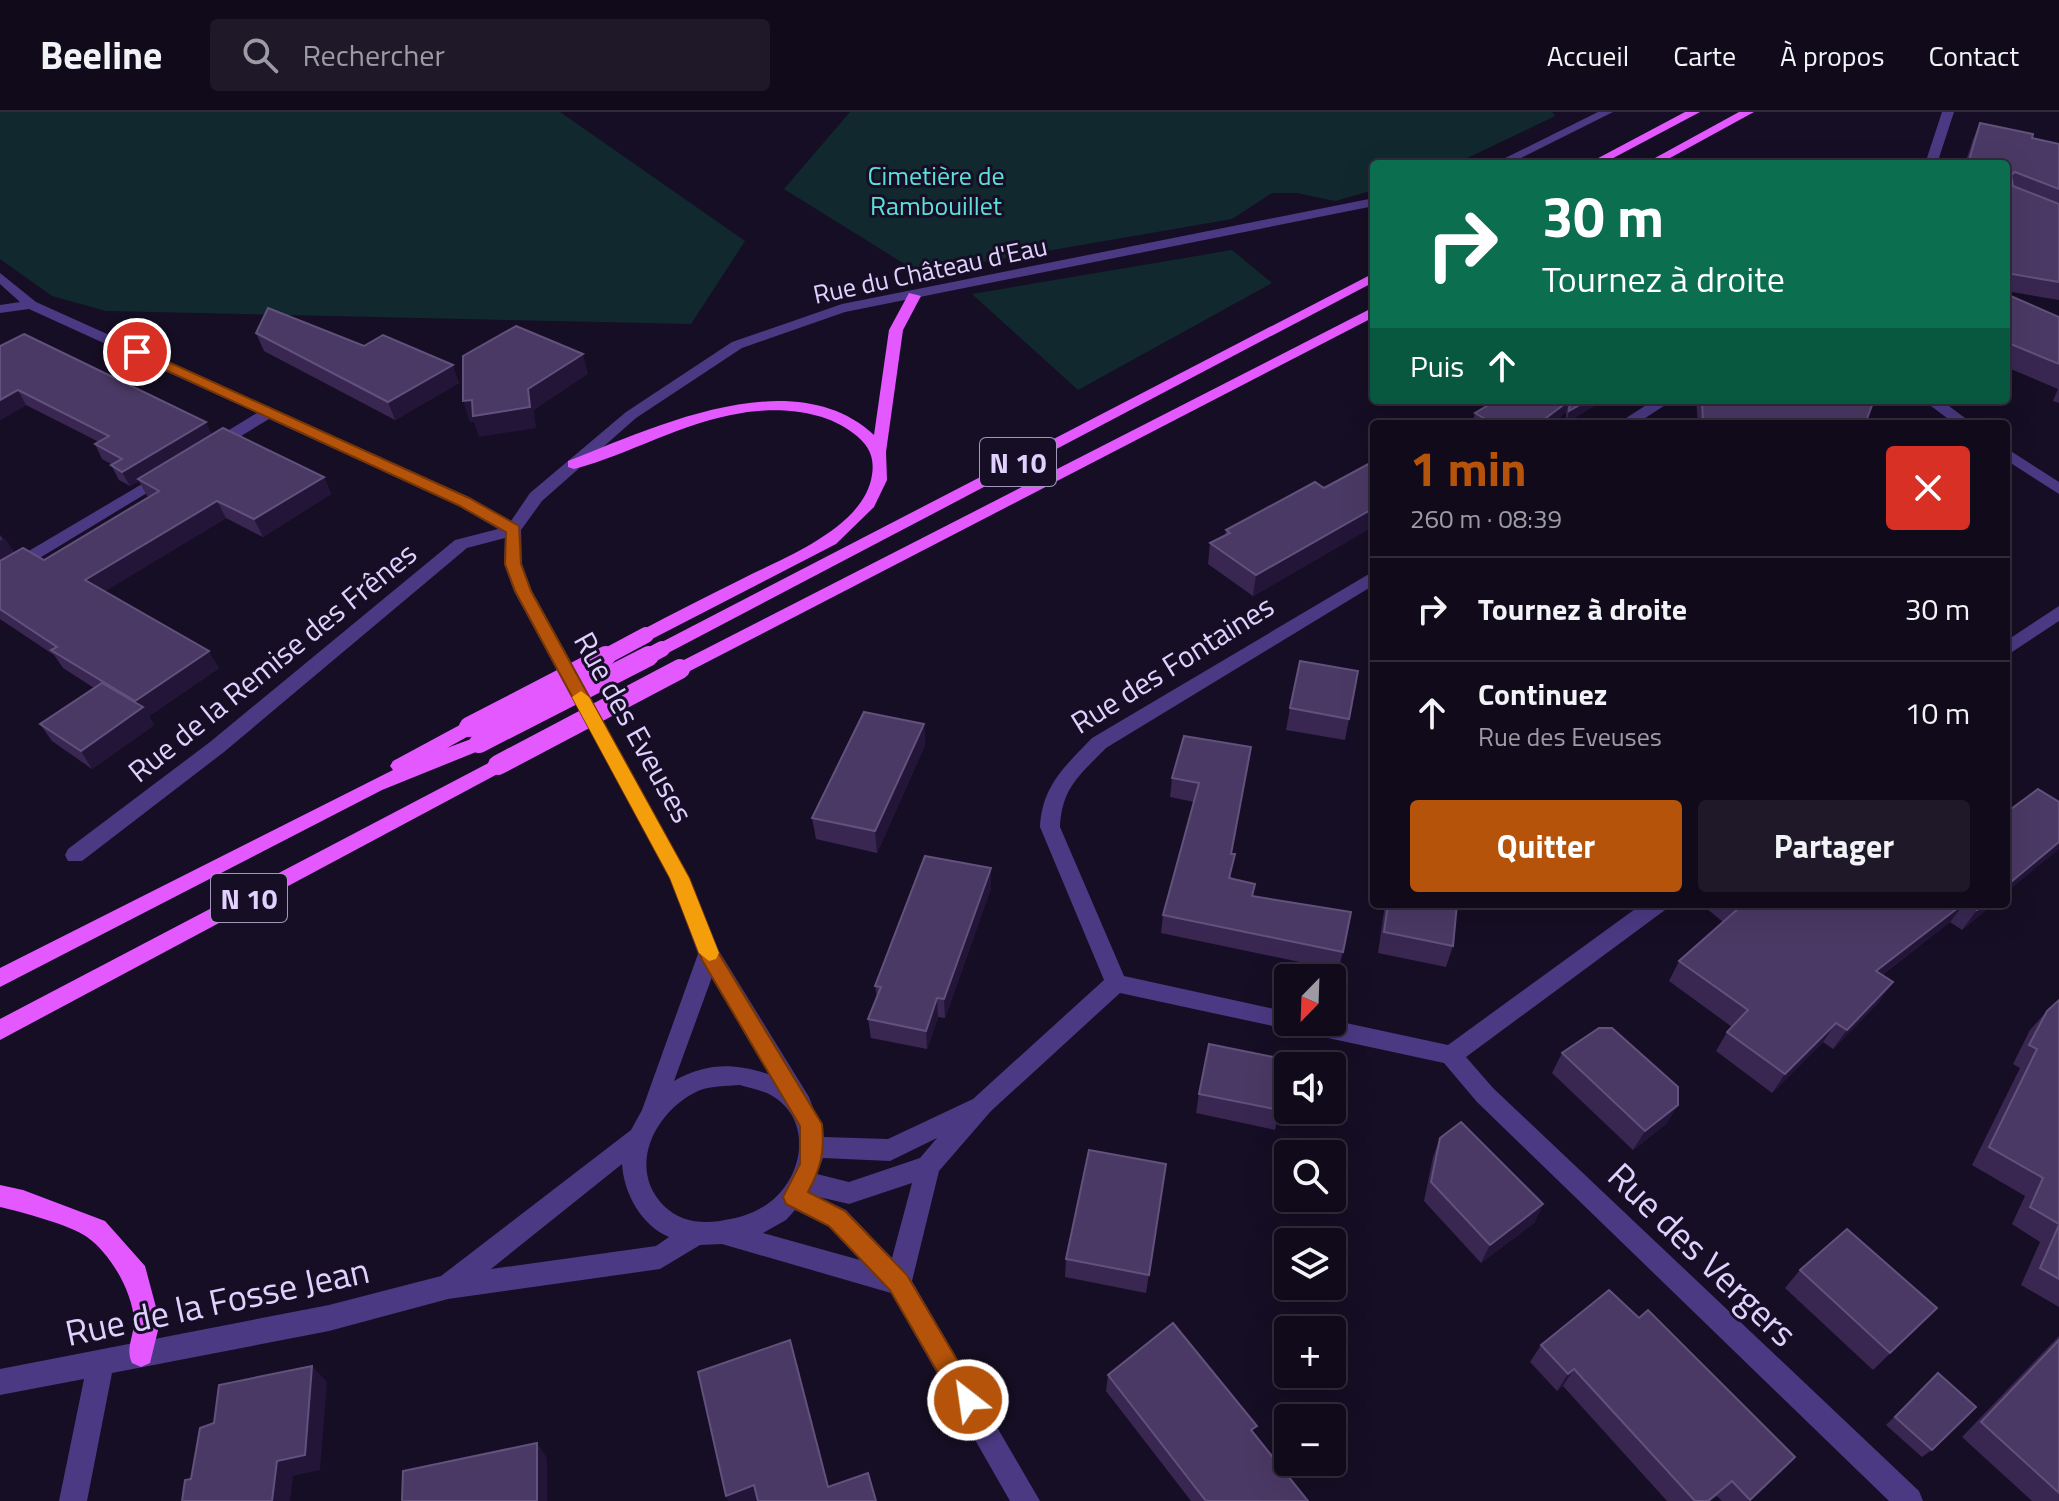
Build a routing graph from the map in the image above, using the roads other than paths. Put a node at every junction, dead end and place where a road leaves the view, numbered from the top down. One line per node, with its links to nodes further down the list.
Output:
1 (1607, 112): 5 (street)
2 (1694, 112): 6 (main road)
3 (1748, 112): 7 (main road)
4 (1948, 112): 8 (street)
5 (1507, 160)
6 (1601, 160)
7 (1658, 160)
8 (1932, 160)
9 (1370, 203): 12 (street, Rue du Château d'Eau)
10 (0, 277): 13 (street)
11 (1370, 279): 32 (main road, N 10, bridge)
12 (914, 296): 21 (main road); 24 (street, Rue du Château d'Eau)
13 (31, 305): 14 (street); 18 (street)
14 (0, 309)
15 (1370, 313): 39 (main road, N 10, bridge)
16 (1658, 404): 19 (street)
17 (1937, 404): 20 (street)
18 (270, 412): 22 (street); 27 (street)
19 (1632, 420)
20 (1959, 420)
21 (879, 451): 24 (main road); 32 (main road, bridge)
22 (203, 453)
23 (2010, 456): 26 (street)
24 (574, 464): 27 (street, Rue du Château d'Eau)
25 (176, 469): 28 (street)
26 (2059, 489)
27 (513, 530): 33 (street, Rue de la Remise des Frênes); 35 (street, Rue des Eveuses)
28 (0, 576)
29 (1370, 579): 37 (street, Rue des Fontaines)
30 (2059, 612): 31 (street)
31 (2010, 647)
32 (474, 735): 36 (main road, N 10)
33 (75, 855)
34 (1653, 908): 41 (street)
35 (709, 954): 42 (street, Rue des Eveuses); 44 (street)
36 (0, 978)
37 (1116, 983): 38 (street); 43 (street)
38 (1274, 1018)
39 (0, 1030)
40 (1346, 1033): 41 (street)
41 (1451, 1055): 59 (street, Rue des Vergers)
42 (801, 1104): 44 (street); 46 (street)
43 (983, 1104): 46 (street); 47 (street)
44 (651, 1115): 45 (street)
45 (637, 1138): 50 (street); 53 (street, Rue de la Fosse Jean)
46 (814, 1147): 48 (street)
47 (928, 1166): 48 (street); 52 (street)
48 (799, 1190): 51 (street); 52 (street)
49 (0, 1196): 54 (main road)
50 (696, 1234): 51 (street); 53 (street, Rue de la Fosse Jean)
51 (726, 1234): 52 (street)
52 (899, 1283): 58 (street)
53 (448, 1287): 54 (street, Rue de la Fosse Jean)
54 (141, 1354): 55 (street, Rue de la Fosse Jean)
55 (101, 1362): 56 (street, Rue de la Fosse Jean); 57 (street)
56 (0, 1382)
57 (73, 1501)
58 (1026, 1501)
59 (1909, 1501)

